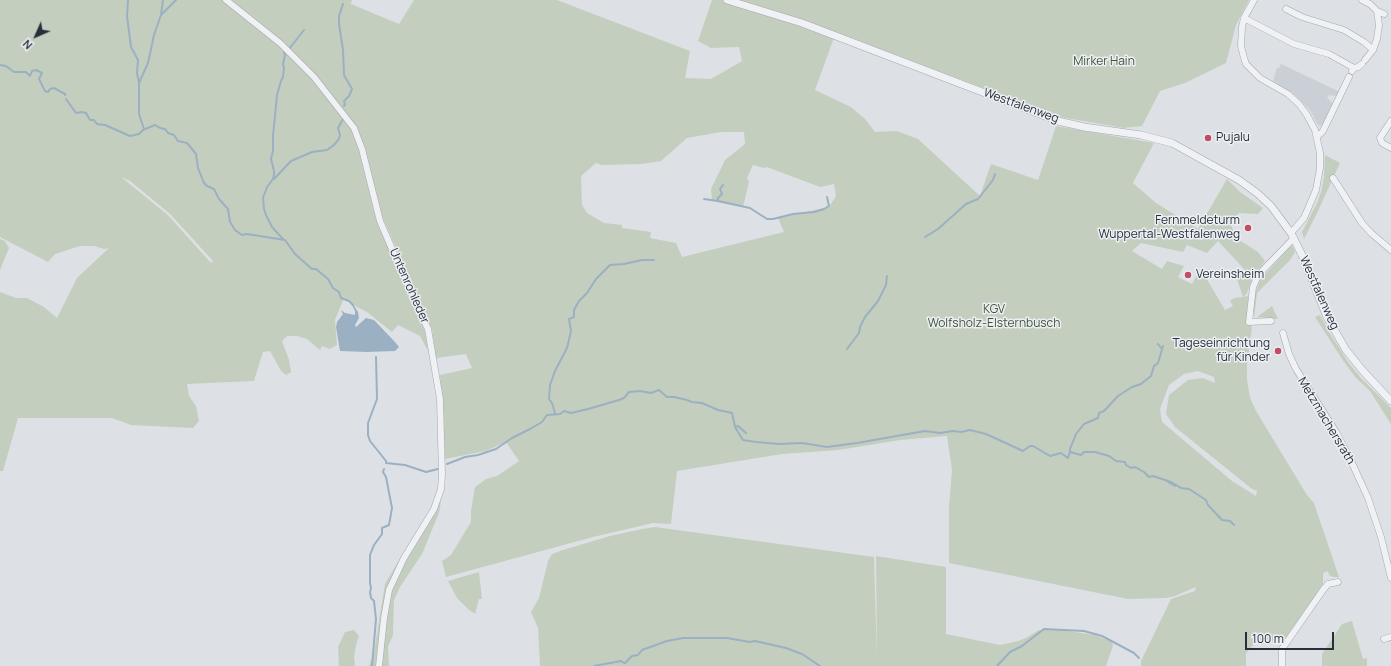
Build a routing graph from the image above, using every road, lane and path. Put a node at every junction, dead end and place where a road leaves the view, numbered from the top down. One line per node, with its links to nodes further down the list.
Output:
1 (226, 0): 21 (street, Untenrohleder)
2 (727, 0): 13 (street, Westfalenweg)
3 (1254, 0): 6 (street)
4 (1362, 0): 7 (street)
5 (1286, 9): 7 (street)
6 (1244, 18): 8 (street); 10 (street)
7 (1373, 50): 8 (street)
8 (1351, 73): 10 (street)
9 (1391, 121): 11 (street)
10 (1317, 137): 13 (street)
11 (1391, 148)
12 (1333, 178): 14 (street)
13 (1293, 235): 15 (street, Westfalenweg); 17 (street, Westfalenweg)
14 (1391, 250)
15 (1270, 321)
16 (1283, 333): 18 (street, Metzmachersrath)
17 (1391, 401)
18 (1390, 564): 19 (street, Metzmachersrath)
19 (1391, 578)
20 (1338, 582): 22 (street)
21 (379, 666)
22 (1282, 666)

